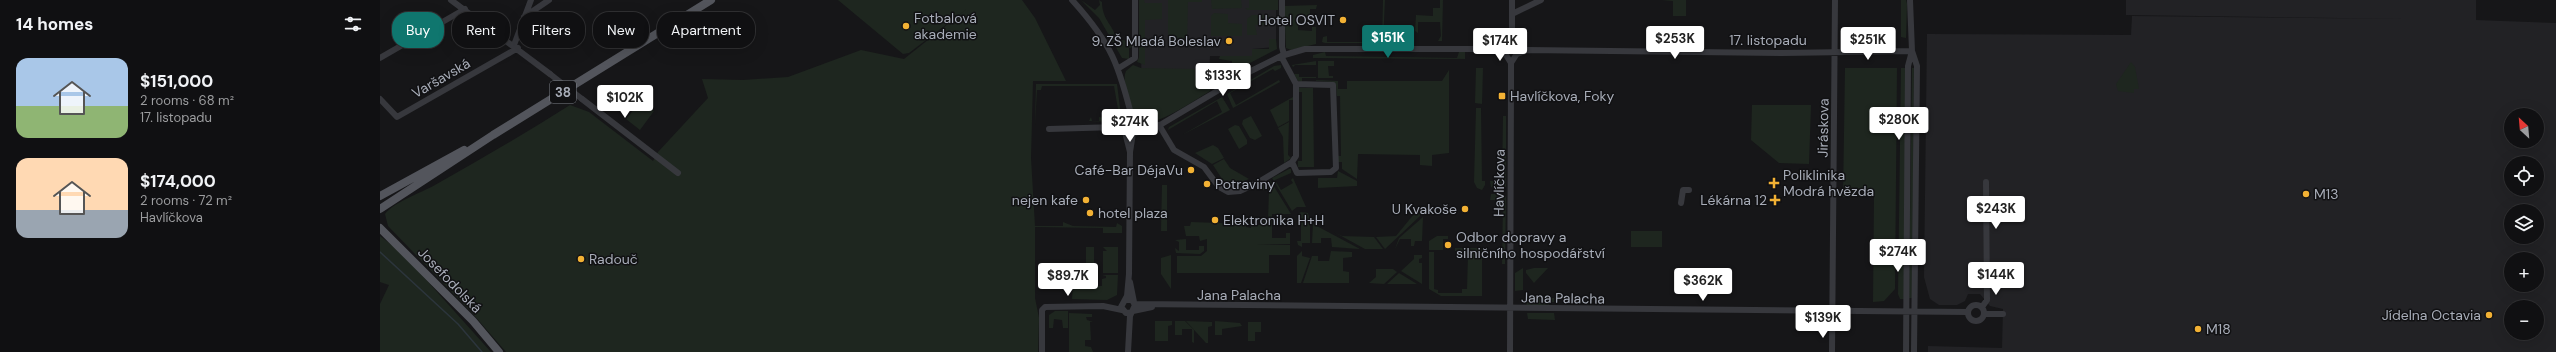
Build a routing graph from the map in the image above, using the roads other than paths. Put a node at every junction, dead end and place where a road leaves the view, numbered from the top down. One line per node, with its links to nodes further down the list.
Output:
1 (451, 0): 13 (street)
2 (531, 0): 14 (street)
3 (549, 0): 15 (street)
4 (711, 0): 42 (main road, 38)
5 (1068, 0): 12 (street)
6 (1135, 0): 31 (street)
7 (1282, 0): 26 (street)
8 (1512, 0): 16 (street)
9 (1541, 0): 16 (street)
10 (1835, 0): 25 (street, Jiráskova)
11 (1910, 0): 24 (street)
12 (1074, 2): 31 (street)
13 (465, 9): 21 (street); 29 (street)
14 (526, 12)
15 (531, 12)
16 (1512, 14): 17 (street)
17 (1512, 35): 19 (street); 20 (street)
18 (518, 40): 21 (street)
19 (1506, 43): 20 (street); 22 (street); 27 (street)
20 (1516, 44): 23 (street); 28 (street)
21 (516, 47): 33 (street, Varšavská); 45 (street, bridge)
22 (1494, 49): 26 (street); 27 (street)
23 (1527, 50): 25 (street, 17. listopadu); 28 (street)
24 (1912, 51): 25 (street, 17. listopadu); 63 (street); 64 (street)
25 (1835, 52): 66 (street, Jiráskova)
26 (1283, 55): 32 (street); 37 (street)
27 (1505, 55): 28 (street); 30 (street)
28 (1516, 55): 30 (street)
29 (380, 58)
30 (1511, 63): 60 (street, Havlíčkova)
31 (1119, 68): 34 (street)
32 (1296, 84): 44 (street); 44 (street)
33 (380, 99)
34 (1127, 104): 35 (street); 36 (street)
35 (1125, 122): 36 (street); 38 (street); 40 (street)
36 (1134, 123): 37 (street); 41 (street)
37 (1159, 124): 41 (street); 44 (street)
38 (1117, 127): 39 (street); 40 (street)
39 (1050, 129)
40 (1124, 131): 41 (street); 43 (street)
41 (1134, 132): 43 (street)
42 (493, 135): 47 (main road, 38); 49 (main road, 38)
43 (1130, 152): 54 (street)
44 (1292, 162)
45 (678, 173)
46 (1986, 182): 59 (street)
47 (409, 190): 51 (main road, 38); 52 (main road)
48 (1689, 190): 50 (street)
49 (380, 196)
50 (1681, 203)
51 (380, 204)
52 (380, 209)
53 (381, 228): 70 (main road, Josefodolská)
54 (1129, 274): 55 (street); 56 (street)
55 (1124, 300): 56 (street); 57 (street); 61 (street)
56 (1135, 303): 58 (street); 62 (street)
57 (1103, 306): 61 (street); 71 (street)
58 (1157, 306): 60 (street, Jana Palacha); 62 (street)
59 (1982, 307): 65 (street); 67 (street)
60 (1510, 309): 66 (street, Jana Palacha); 73 (street, Havlíčkova)
61 (1123, 310): 62 (street); 69 (street)
62 (1132, 312): 69 (street)
63 (1907, 312): 64 (street, Jana Palacha); 66 (street, Jana Palacha); 75 (street)
64 (1915, 312): 65 (street, Jana Palacha); 76 (street)
65 (1968, 312): 67 (street)
66 (1832, 313): 74 (street, Jiráskova)
67 (1984, 314): 68 (street)
68 (2003, 314)
69 (1128, 333): 72 (street)
70 (499, 352)
71 (1042, 352)
72 (1128, 352)
73 (1510, 352)
74 (1832, 352)
75 (1906, 352)
76 (1914, 352)

